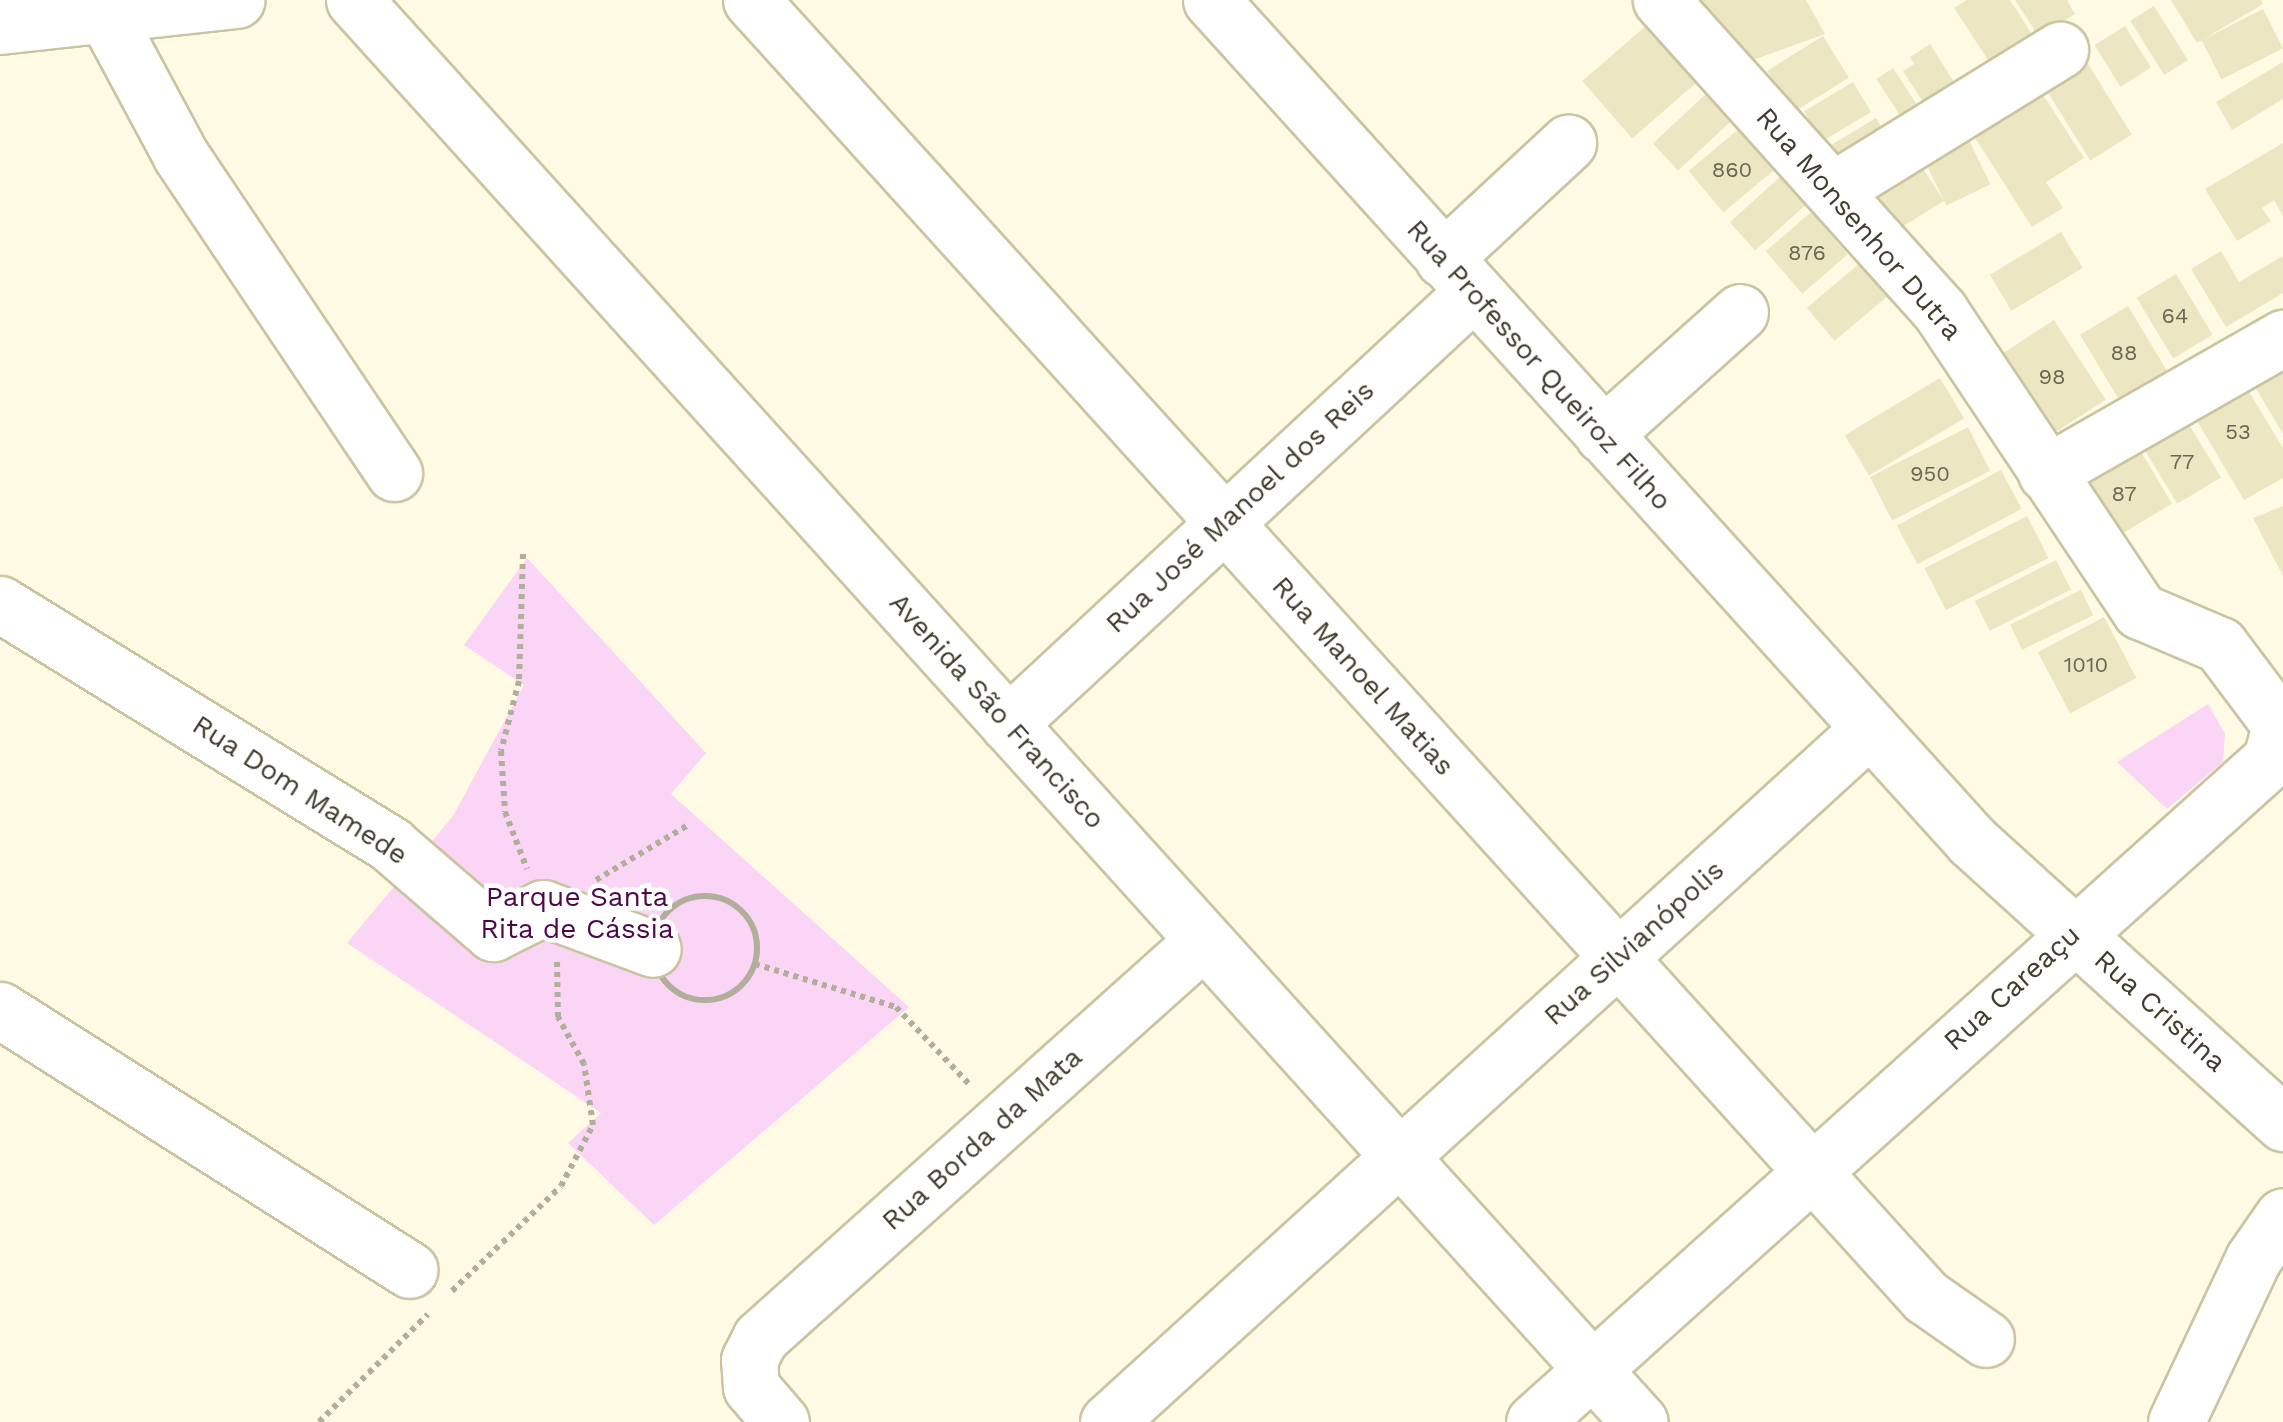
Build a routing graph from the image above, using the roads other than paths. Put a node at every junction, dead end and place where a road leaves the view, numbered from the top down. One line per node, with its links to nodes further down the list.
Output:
1 (237, 0): 6 (street)
2 (354, 0): 20 (street, Avenida São Francisco)
3 (751, 0): 17 (street, Rua Manoel Matias)
4 (1211, 0): 11 (street, Rua Professor Queiroz Filho)
5 (1661, 0): 10 (street, Rua Monsenhor Dutra)
6 (106, 16): 7 (street); 15 (street)
7 (0, 26)
8 (2060, 50): 10 (street)
9 (1568, 143): 11 (street, Rua José Manoel dos Reis)
10 (1833, 190): 16 (street, Rua Monsenhor Dutra)
11 (1458, 275): 14 (street, Rua Professor Queiroz Filho); 17 (street, Rua José Manoel dos Reis)
12 (1740, 312): 14 (street)
13 (2283, 338): 16 (street)
14 (1602, 435): 21 (street, Rua Professor Queiroz Filho)
15 (394, 473)
16 (2046, 473): 19 (street, Rua Monsenhor Dutra)
17 (1223, 521): 20 (street, Rua José Manoel dos Reis); 25 (street, Rua Manoel Matias)
18 (0, 604): 24 (street, Rua Dom Mamede)
19 (2140, 611): 22 (street, Rua Careaçu)
20 (1008, 724): 23 (street, Avenida São Francisco)
21 (1869, 729): 22 (street, Rua Cristina); 25 (street, Rua Silvianópolis)
22 (2073, 932): 27 (street, Rua Cristina); 29 (street, Rua Careaçu)
23 (1204, 940): 28 (street, Avenida São Francisco); 34 (street, Rua Borda da Mata)
24 (653, 949)
25 (1618, 958): 28 (street, Rua Silvianópolis); 29 (street, Rua Manoel Matias)
26 (0, 1010): 31 (street)
27 (2283, 1122)
28 (1400, 1156): 33 (street, Avenida São Francisco); 35 (street, Rua Silvianópolis)
29 (1812, 1170): 32 (street, Rua Manoel Matias); 33 (street, Rua Careaçu)
30 (2283, 1216): 38 (street)
31 (431, 1291)
32 (1986, 1339)
33 (1592, 1369): 36 (street, Rua Careaçu); 37 (street, Avenida São Francisco)
34 (781, 1422)
35 (1108, 1422)
36 (1534, 1422)
37 (1640, 1422)
38 (2176, 1422)

